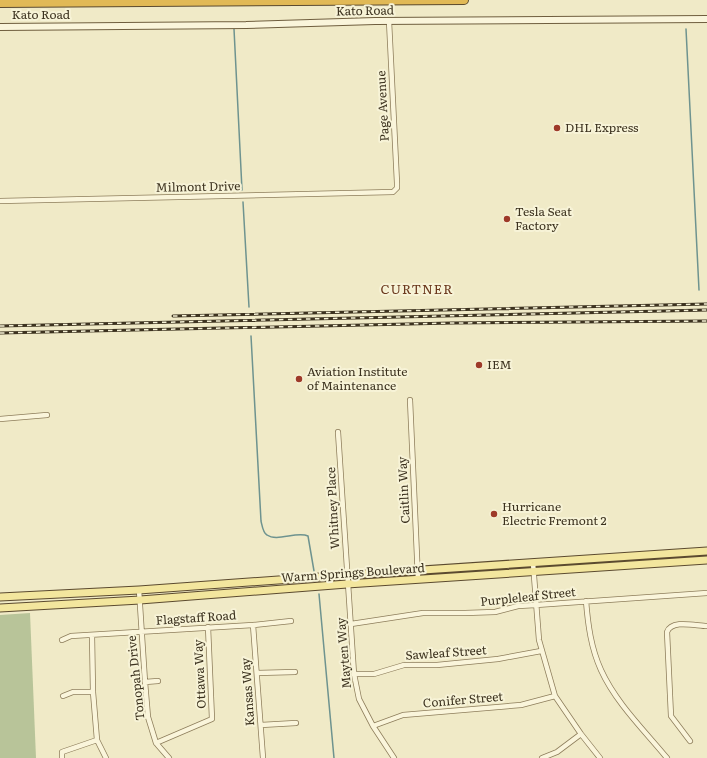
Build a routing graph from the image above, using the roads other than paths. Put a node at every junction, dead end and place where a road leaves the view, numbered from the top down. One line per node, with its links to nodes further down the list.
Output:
1 (464, 0): 2 (highway)
2 (0, 3)
3 (707, 19): 4 (street, Kato Road)
4 (389, 21): 5 (street, Kato Road); 6 (street, Page Avenue)
5 (0, 26)
6 (396, 190): 7 (street, Milmont Drive)
7 (0, 201)
8 (410, 400): 15 (street, Caitlin Way)
9 (47, 416): 10 (street)
10 (0, 419)
11 (338, 432): 17 (street, Whitney Place)
12 (707, 551): 14 (main road, Warm Springs Boulevard)
13 (707, 560): 16 (main road, Warm Springs Boulevard)
14 (533, 563): 15 (main road, Warm Springs Boulevard); 16 (street)
15 (418, 570): 17 (main road, Warm Springs Boulevard); 18 (street, Caitlin Way)
16 (534, 572): 18 (main road, Warm Springs Boulevard); 27 (street)
17 (347, 575): 19 (main road, Warm Springs Boulevard); 20 (street, Whitney Place)
18 (418, 579): 20 (main road, Warm Springs Boulevard)
19 (251, 582): 21 (main road, Warm Springs Boulevard); 23 (main road)
20 (348, 584): 23 (main road, Warm Springs Boulevard); 30 (street, Mayten Way)
21 (139, 590): 24 (main road, Warm Springs Boulevard); 25 (street, Tonopah Drive)
22 (707, 593): 26 (street, Purpleleaf Street)
23 (214, 594): 25 (main road, Warm Springs Boulevard)
24 (0, 597)
25 (140, 600): 28 (main road, Warm Springs Boulevard); 34 (street, Tonopah Drive)
26 (586, 601): 27 (street, Purpleleaf Street); 60 (street)
27 (536, 605): 30 (street, Purpleleaf Street); 37 (street)
28 (0, 608)
29 (291, 621): 31 (street, Flagstaff Road)
30 (351, 624): 40 (street, Mayten Way)
31 (253, 625): 33 (street, Flagstaff Road); 39 (street, Kansas Way)
32 (707, 626): 51 (street)
33 (208, 628): 34 (street, Flagstaff Road); 52 (street, Ottawa Way)
34 (141, 632): 35 (street, Flagstaff Road); 41 (street, Tonopah Drive)
35 (92, 635): 36 (street, Flagstaff Road); 43 (street)
36 (62, 640)
37 (541, 650): 40 (street, Sawleaf Street); 45 (street)
38 (295, 672): 39 (street)
39 (257, 673): 47 (street, Kansas Way)
40 (354, 674): 48 (street, Mayten Way)
41 (144, 682): 42 (street); 52 (street, Tonopah Drive)
42 (158, 682)
43 (93, 692): 44 (street); 50 (street)
44 (63, 696)
45 (555, 696): 48 (street, Conifer Street); 49 (street)
46 (296, 723): 47 (street)
47 (261, 725): 56 (street, Kansas Way)
48 (373, 726): 57 (street, Mayten Way)
49 (581, 734): 58 (street); 59 (street)
50 (97, 740): 53 (street); 54 (street)
51 (690, 741)
52 (156, 743): 55 (street, Tonopah Drive)
53 (62, 758)
54 (106, 758)
55 (169, 758)
56 (263, 758)
57 (393, 758)
58 (542, 758)
59 (600, 758)
60 (667, 758)

